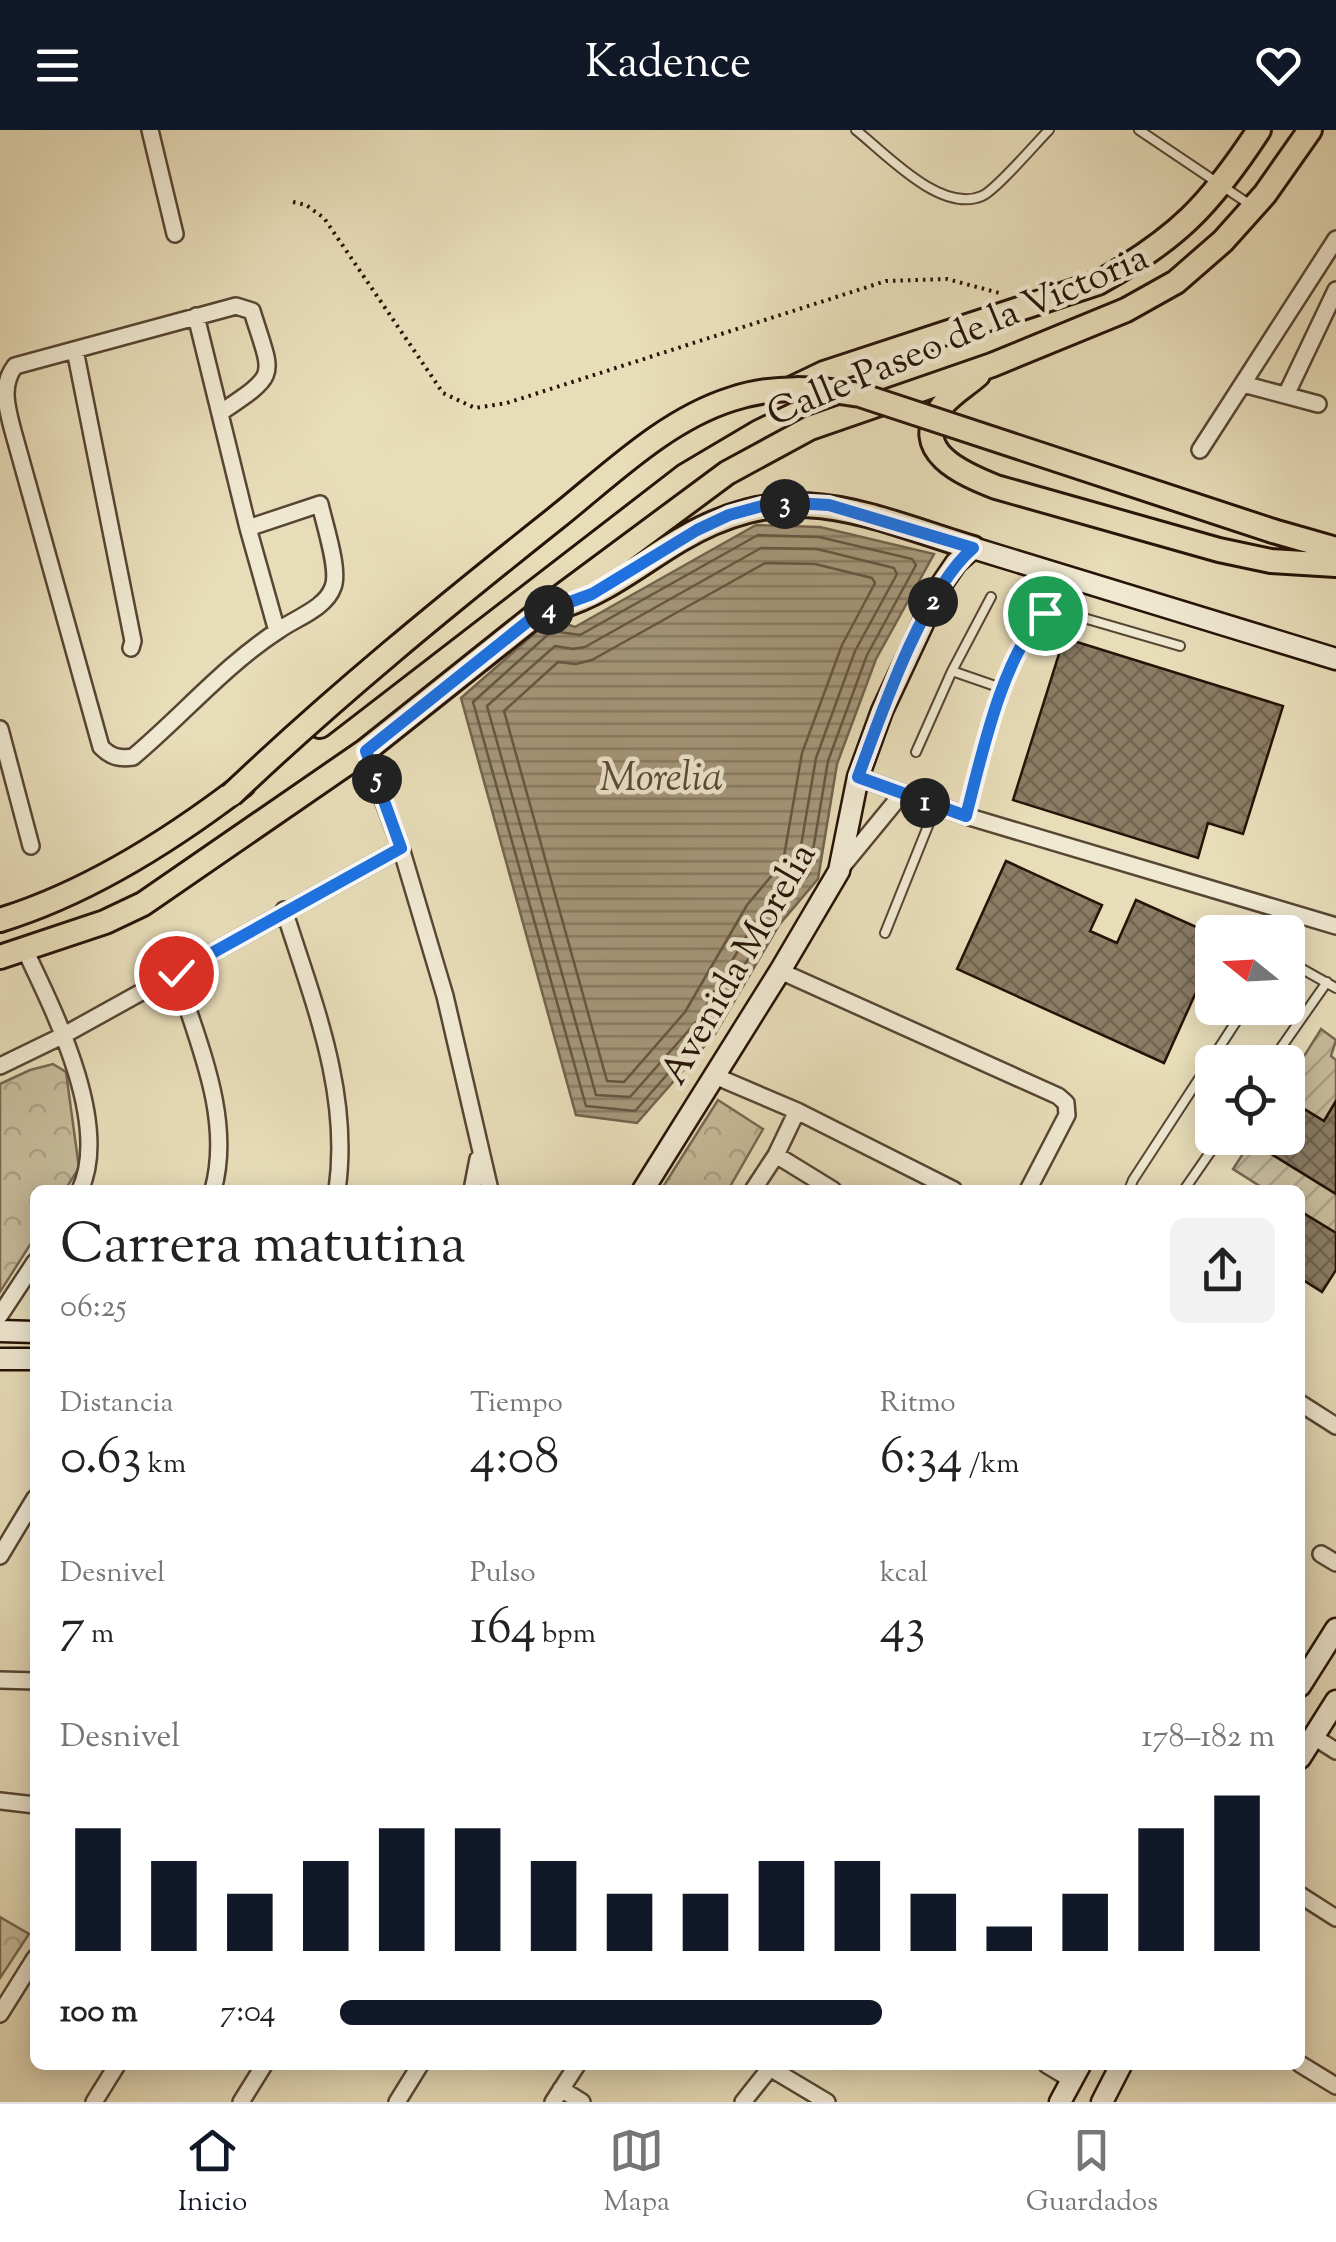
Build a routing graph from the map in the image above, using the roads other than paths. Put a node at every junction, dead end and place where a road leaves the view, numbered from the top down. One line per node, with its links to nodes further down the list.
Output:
1 (150, 130): 9 (street)
2 (856, 130): 3 (lane)
3 (1049, 130)
4 (1139, 130): 7 (lane)
5 (1259, 130): 7 (main road, Calle Paseo de la Victoria)
6 (1310, 130): 8 (main road, Calle Paseo de la Victoria)
7 (1223, 186): 8 (lane); 38 (main road, Calle Paseo de la Victoria)
8 (1253, 207): 14 (main road, Calle Paseo de la Victoria)
9 (175, 234)
10 (1336, 240): 15 (street)
11 (1336, 290): 16 (street)
12 (196, 316): 13 (street); 19 (street); 19 (street)
13 (75, 350): 17 (street); 30 (street)
14 (992, 365): 25 (main road); 27 (main road, Calle Paseo de la Victoria)
15 (1243, 384): 16 (street); 21 (street)
16 (1286, 395): 18 (street)
17 (2, 398): 20 (street)
18 (1318, 404)
19 (220, 413): 22 (street)
20 (6, 432): 28 (street)
21 (1200, 450)
22 (248, 528): 28 (street); 28 (street)
23 (973, 548): 27 (main road); 31 (main road); 37 (main road, Avenida Morelia)
24 (1336, 549): 38 (main road, bridge)
25 (1336, 565)
26 (992, 597): 32 (lane)
27 (537, 614): 35 (main road, Calle Paseo de la Victoria)
28 (277, 631)
29 (1180, 646): 33 (lane)
30 (131, 648)
31 (1336, 660)
32 (952, 671): 33 (lane); 36 (lane)
33 (1004, 690): 41 (lane)
34 (0, 729): 42 (street)
35 (366, 751): 43 (street); 49 (main road, Calle Paseo de la Victoria)
36 (916, 752)
37 (858, 777): 39 (street); 44 (main road, Avenida Morelia)
38 (231, 794): 46 (main road, Calle Paseo de la Victoria)
39 (901, 795): 40 (street); 44 (street)
40 (936, 806): 41 (street); 48 (lane)
41 (966, 816): 47 (street)
42 (31, 846)
43 (401, 848): 45 (street); 62 (street)
44 (838, 871): 52 (main road, Avenida Morelia)
45 (284, 910): 53 (street); 67 (street)
46 (0, 920)
47 (1336, 926)
48 (885, 933)
49 (26, 950): 50 (main road, Calle Paseo de la Victoria); 57 (street)
50 (0, 957)
51 (1305, 970): 54 (lane)
52 (780, 972): 60 (main road, Avenida Morelia); 74 (street)
53 (176, 973): 57 (street); 66 (street)
54 (1327, 982): 55 (lane); 58 (lane)
55 (1336, 988)
56 (1235, 1025): 75 (lane)
57 (64, 1035): 59 (street); 65 (street)
58 (1283, 1045)
59 (0, 1066)
60 (716, 1076): 61 (street); 70 (main road, Avenida Morelia)
61 (798, 1111): 63 (street); 73 (street)
62 (479, 1152): 68 (street); 69 (street)
63 (776, 1155): 71 (street); 72 (street)
64 (1208, 1155): 76 (lane)
65 (82, 1185)
66 (215, 1185)
67 (338, 1185)
68 (473, 1185)
69 (489, 1185)
70 (645, 1185)
71 (756, 1185)
72 (825, 1185)
73 (944, 1185)
74 (1031, 1185)
75 (1130, 1185)
76 (1187, 1185)
77 (30, 1269): 78 (street)
78 (0, 1314)
79 (0, 1331): 80 (main road)
80 (30, 1332)
81 (0, 1358): 82 (main road)
82 (30, 1359)
83 (1305, 1413): 84 (street)
84 (1336, 1426)
85 (30, 1506): 87 (street)
86 (1321, 1554): 88 (street)
87 (0, 1556)
88 (1336, 1563)
89 (1336, 1629): 90 (main road)
90 (1305, 1678)
91 (0, 1680): 92 (street)
92 (30, 1681)
93 (1336, 1701): 94 (main road)
94 (1314, 1736): 95 (main road); 96 (street)
95 (1305, 1750)
96 (1336, 1751)
97 (0, 1801): 98 (street)
98 (30, 1804)
99 (1305, 1899): 100 (street)
100 (1336, 1918)
101 (30, 1966): 102 (street)
102 (0, 2014)
103 (1305, 2067): 112 (street)
104 (114, 2070): 115 (street)
105 (261, 2070): 116 (street)
106 (417, 2070): 117 (street)
107 (573, 2070): 113 (street)
108 (766, 2070): 119 (street)
109 (773, 2070): 120 (street)
110 (1119, 2070): 114 (main road)
111 (1076, 2072): 121 (main road)
112 (1336, 2086)
113 (557, 2095): 118 (street)
114 (1104, 2101)
115 (94, 2102)
116 (241, 2102)
117 (396, 2102)
118 (582, 2102)
119 (743, 2102)
120 (828, 2102)
121 (1060, 2102)

